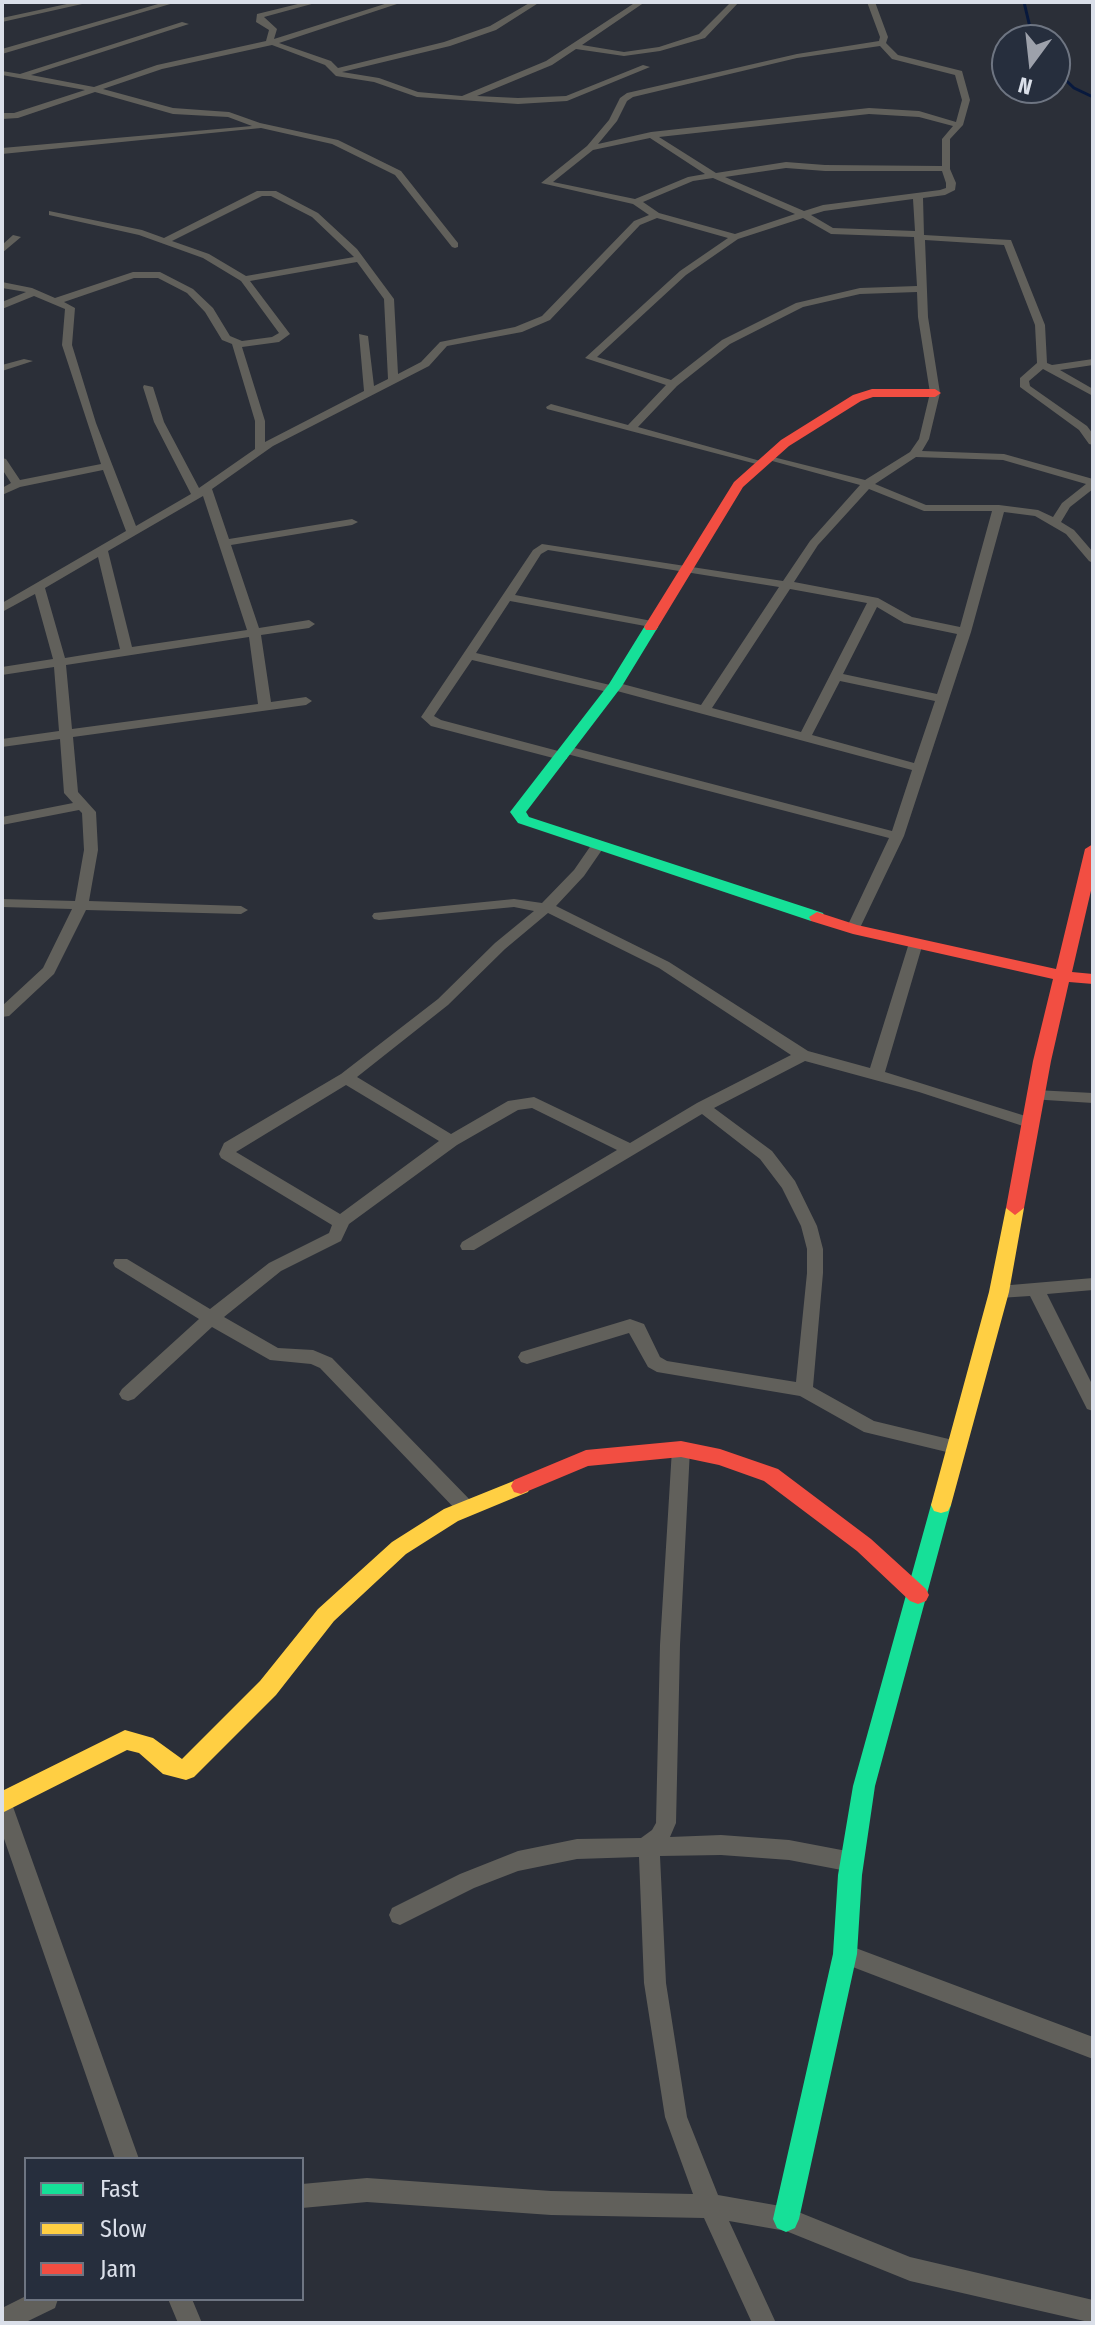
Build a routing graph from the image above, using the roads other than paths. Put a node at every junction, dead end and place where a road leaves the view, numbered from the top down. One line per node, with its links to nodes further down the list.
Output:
1 (87, 2): 11 (street)
2 (173, 2): 16 (street)
3 (315, 2): 17 (street)
4 (399, 2): 17 (street)
5 (536, 2): 22 (street)
6 (641, 2): 19 (street)
7 (735, 2): 19 (street)
8 (871, 2): 18 (street)
9 (15, 6): 10 (street)
10 (2, 11): 11 (street)
11 (15, 16): 12 (street); 14 (street)
12 (2, 20)
13 (185, 24): 24 (street)
14 (36, 26)
15 (47, 30): 16 (street)
16 (58, 35): 20 (street)
17 (269, 43): 22 (street); 25 (street)
18 (882, 43): 28 (street); 31 (street)
19 (575, 46): 26 (street)
20 (2, 52)
21 (646, 67): 26 (street)
22 (334, 72): 26 (street)
23 (2, 73): 24 (street)
24 (19, 76): 25 (street)
25 (90, 88): 27 (street); 29 (street)
26 (466, 98)
27 (2, 116)
28 (959, 125): 30 (street); 33 (street)
29 (267, 127): 32 (street); 44 (street)
30 (651, 135): 31 (street); 34 (street)
31 (590, 148): 36 (street)
32 (2, 151)
33 (946, 169): 34 (street); 35 (street)
34 (711, 174): 36 (street); 38 (street)
35 (918, 198): 38 (street); 40 (street)
36 (636, 202): 39 (street)
37 (52, 213): 43 (street)
38 (803, 214): 40 (street); 42 (street)
39 (656, 215): 42 (street); 59 (street)
40 (918, 235): 49 (street); 57 (street)
41 (16, 237): 45 (street)
42 (735, 237): 60 (street)
43 (164, 241): 46 (street); 47 (street)
44 (455, 245)
45 (2, 250)
46 (361, 259): 47 (street); 59 (street)
47 (244, 279): 54 (street)
48 (2, 285): 50 (street)
49 (921, 289): 60 (street); 63 (street)
50 (35, 292): 51 (street); 52 (street)
51 (59, 300): 54 (street); 72 (street)
52 (2, 306)
53 (363, 336): 62 (street)
54 (238, 343): 68 (street)
55 (28, 361): 58 (street)
56 (1093, 362): 57 (street)
57 (1048, 366): 64 (street); 67 (street)
58 (2, 368)
59 (393, 380): 62 (street)
60 (673, 384): 66 (street)
61 (148, 387): 77 (street)
62 (369, 392): 68 (street)
63 (935, 393): 69 (street); 70 (street)
64 (1093, 393)
65 (551, 407): 66 (street)
66 (632, 427): 70 (street)
67 (1093, 442)
68 (260, 450): 77 (street)
69 (914, 454): 73 (street); 75 (street)
70 (765, 460): 75 (street); 86 (street)
71 (2, 461): 74 (street)
72 (107, 466): 74 (street); 81 (street)
73 (1093, 483): 79 (street)
74 (17, 484): 76 (street)
75 (867, 484): 78 (street); 87 (street)
76 (2, 492)
77 (202, 492): 81 (street); 82 (street)
78 (999, 508): 79 (street); 95 (street)
79 (1056, 521): 83 (street)
80 (352, 522): 82 (street)
81 (132, 531): 84 (street)
82 (225, 543): 94 (street)
83 (1089, 546): 85 (street)
84 (102, 549): 88 (street); 96 (street)
85 (1093, 559)
86 (686, 570): 87 (street); 89 (street); 93 (street)
87 (787, 584): 90 (street); 105 (street)
88 (39, 586): 91 (street); 98 (street)
89 (508, 597): 93 (street); 97 (street)
90 (874, 601): 95 (street); 100 (street)
91 (2, 608)
92 (309, 624): 94 (street)
93 (652, 625): 101 (street)
94 (254, 632): 96 (street); 104 (street)
95 (965, 632): 102 (street)
96 (126, 649): 98 (street)
97 (468, 655): 101 (street); 109 (street)
98 (60, 662): 99 (street); 106 (street)
99 (2, 671)
100 (838, 677): 102 (street); 107 (street)
101 (614, 688): 105 (street); 109 (street)
102 (943, 699): 110 (street)
103 (306, 701): 104 (street)
104 (265, 707): 106 (street)
105 (706, 708): 107 (street)
106 (67, 733): 108 (street); 111 (street)
107 (805, 737): 110 (street)
108 (2, 743)
109 (565, 753): 113 (street); 114 (street)
110 (918, 768): 113 (street)
111 (82, 805): 112 (street); 118 (street)
112 (2, 821)
113 (897, 836): 122 (street)
114 (599, 844): 119 (street); 122 (street)
115 (1093, 849): 116 (street)
116 (1088, 888): 124 (street)
117 (2, 903): 118 (street)
118 (82, 903): 120 (street); 126 (street)
119 (547, 907): 121 (street); 127 (street); 129 (street)
120 (241, 910)
121 (379, 916)
122 (853, 929): 123 (street)
123 (916, 943): 124 (street); 128 (street)
124 (1062, 976): 125 (street); 130 (street)
125 (1093, 979)
126 (4, 1013)
127 (803, 1055): 128 (street); 132 (street)
128 (876, 1075): 133 (street)
129 (346, 1078): 134 (street); 136 (street)
130 (1035, 1095): 131 (street); 133 (street)
131 (1093, 1098)
132 (703, 1107): 135 (street); 144 (street)
133 (1029, 1123): 141 (street)
134 (451, 1141): 135 (street); 136 (street)
135 (630, 1150): 137 (street)
136 (343, 1220): 142 (street)
137 (468, 1246)
138 (121, 1263): 142 (street)
139 (1093, 1284): 140 (street)
140 (1035, 1288): 141 (street); 146 (street)
141 (999, 1292): 147 (street)
142 (211, 1318): 145 (street); 149 (street)
143 (527, 1357): 144 (street)
144 (804, 1390): 147 (street)
145 (128, 1394)
146 (1093, 1404)
147 (955, 1447): 150 (street)
148 (681, 1449): 149 (street); 150 (street); 152 (street)
149 (466, 1508): 151 (street)
150 (918, 1595): 153 (street)
151 (2, 1803): 157 (street)
152 (649, 1844): 153 (street); 154 (street); 159 (street)
153 (852, 1862): 155 (street)
154 (400, 1915)
155 (845, 1954): 156 (street); 160 (street)
156 (1093, 2048)
157 (126, 2157)
158 (304, 2196): 159 (street)
159 (713, 2206): 160 (street); 166 (street)
160 (786, 2219): 163 (street)
161 (42, 2301): 164 (street)
162 (181, 2301): 165 (street)
163 (1093, 2312)
164 (2, 2321)
165 (190, 2323)
166 (764, 2323)

